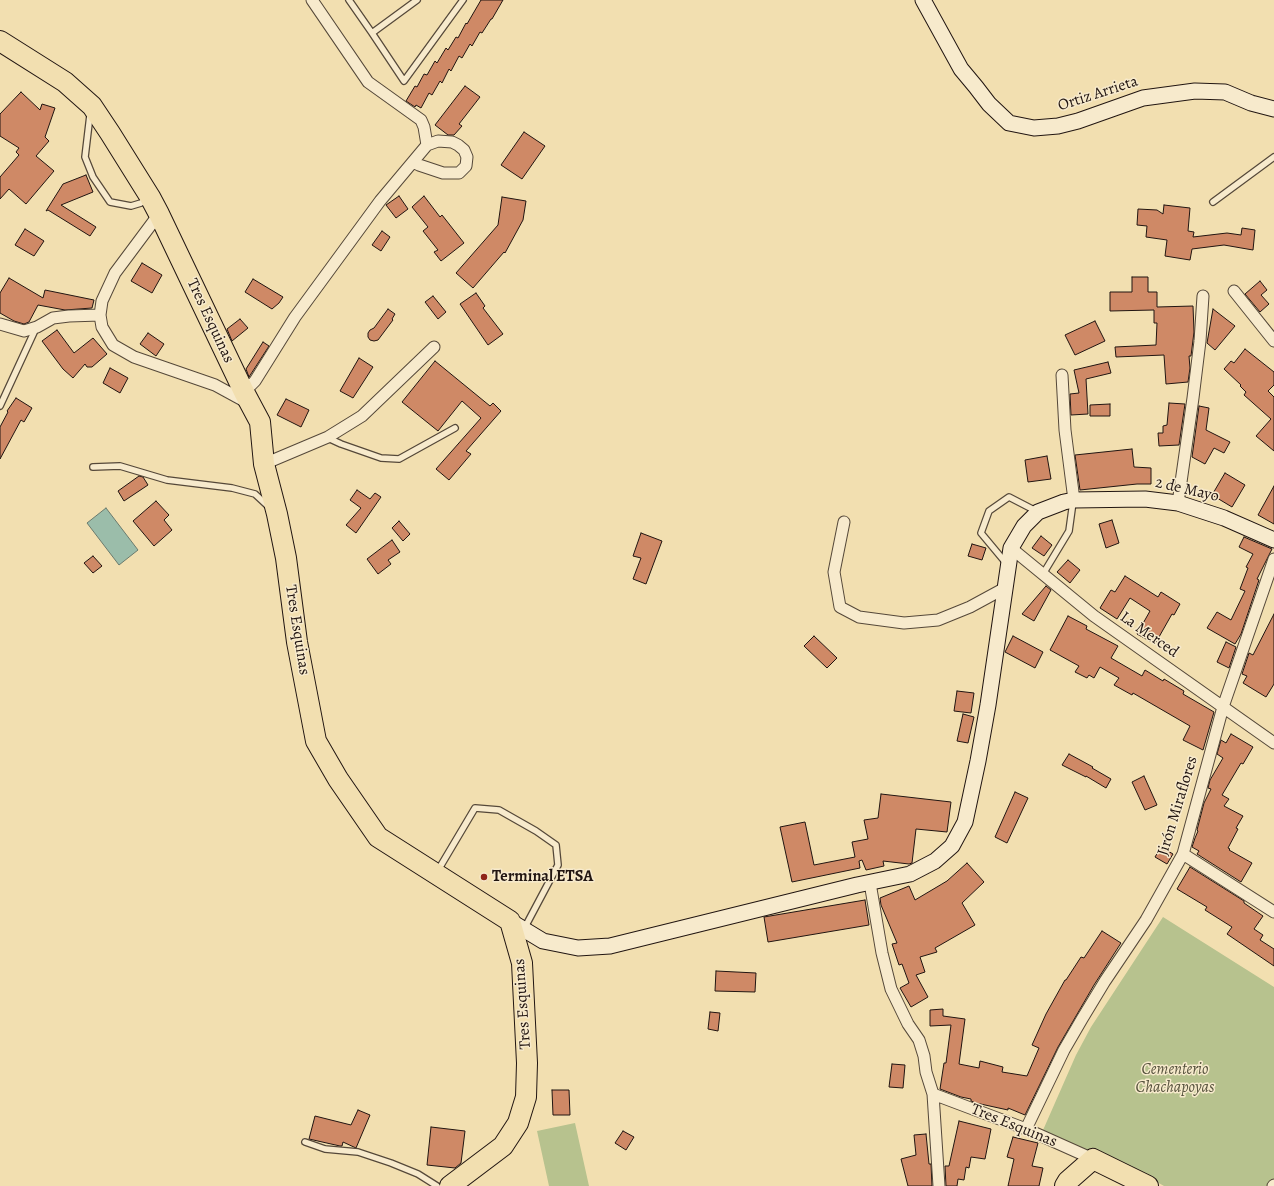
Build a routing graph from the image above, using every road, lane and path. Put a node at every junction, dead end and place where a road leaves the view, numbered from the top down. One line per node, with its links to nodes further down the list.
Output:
1 (312, 0): 10 (street)
2 (349, 0): 6 (lane)
3 (416, 0): 6 (lane)
4 (463, 0): 6 (lane)
5 (923, 0): 9 (main road, Ortiz Arrieta)
6 (372, 33)
7 (0, 41): 8 (highway, Tres Esquinas)
8 (92, 106): 14 (highway, Tres Esquinas); 14 (lane)
9 (1274, 109)
10 (427, 145): 12 (street); 12 (street)
11 (1274, 157): 13 (lane)
12 (413, 162): 23 (street)
13 (1213, 202)
14 (155, 205): 17 (street); 23 (highway, Tres Esquinas)
15 (1234, 291): 20 (street)
16 (1203, 296): 30 (street)
17 (100, 315): 19 (street); 23 (street)
18 (1, 325): 19 (street)
19 (37, 327): 24 (lane)
20 (1274, 341)
21 (434, 347): 26 (street)
22 (1062, 375): 29 (street)
23 (247, 398): 27 (highway, Tres Esquinas)
24 (0, 406)
25 (455, 428): 26 (lane)
26 (328, 438): 27 (street)
27 (264, 464): 32 (highway, Tres Esquinas)
28 (93, 467): 32 (lane)
29 (1069, 501): 30 (main road, 2 de Mayo); 31 (main road); 38 (lane)
30 (1178, 504): 34 (main road, 2 de Mayo)
31 (1038, 512): 35 (main road); 37 (lane)
32 (277, 514): 43 (highway, Tres Esquinas)
33 (844, 522): 39 (street)
34 (1274, 540)
35 (1011, 548): 37 (main road); 38 (street, La Merced)
36 (1274, 559): 40 (street, Jirón Miraflores)
37 (1008, 567): 39 (main road)
38 (1043, 574): 40 (street, La Merced)
39 (1005, 588): 44 (main road)
40 (1222, 707): 41 (street, La Merced); 42 (street, Jirón Miraflores)
41 (1274, 743)
42 (1183, 854): 45 (street); 48 (street, Jirón Miraflores)
43 (436, 874): 46 (highway, Tres Esquinas); 46 (lane)
44 (870, 883): 46 (main road); 47 (street)
45 (1274, 912)
46 (517, 926): 52 (highway, Tres Esquinas)
47 (933, 1094): 48 (street, Tres Esquinas); 53 (street)
48 (1026, 1129): 50 (street, Tres Esquinas)
49 (305, 1142): 51 (lane)
50 (1093, 1159): 54 (highway); 55 (highway, Tres Esquinas)
51 (437, 1186)
52 (450, 1186)
53 (939, 1186)
54 (1065, 1186)
55 (1148, 1186)

